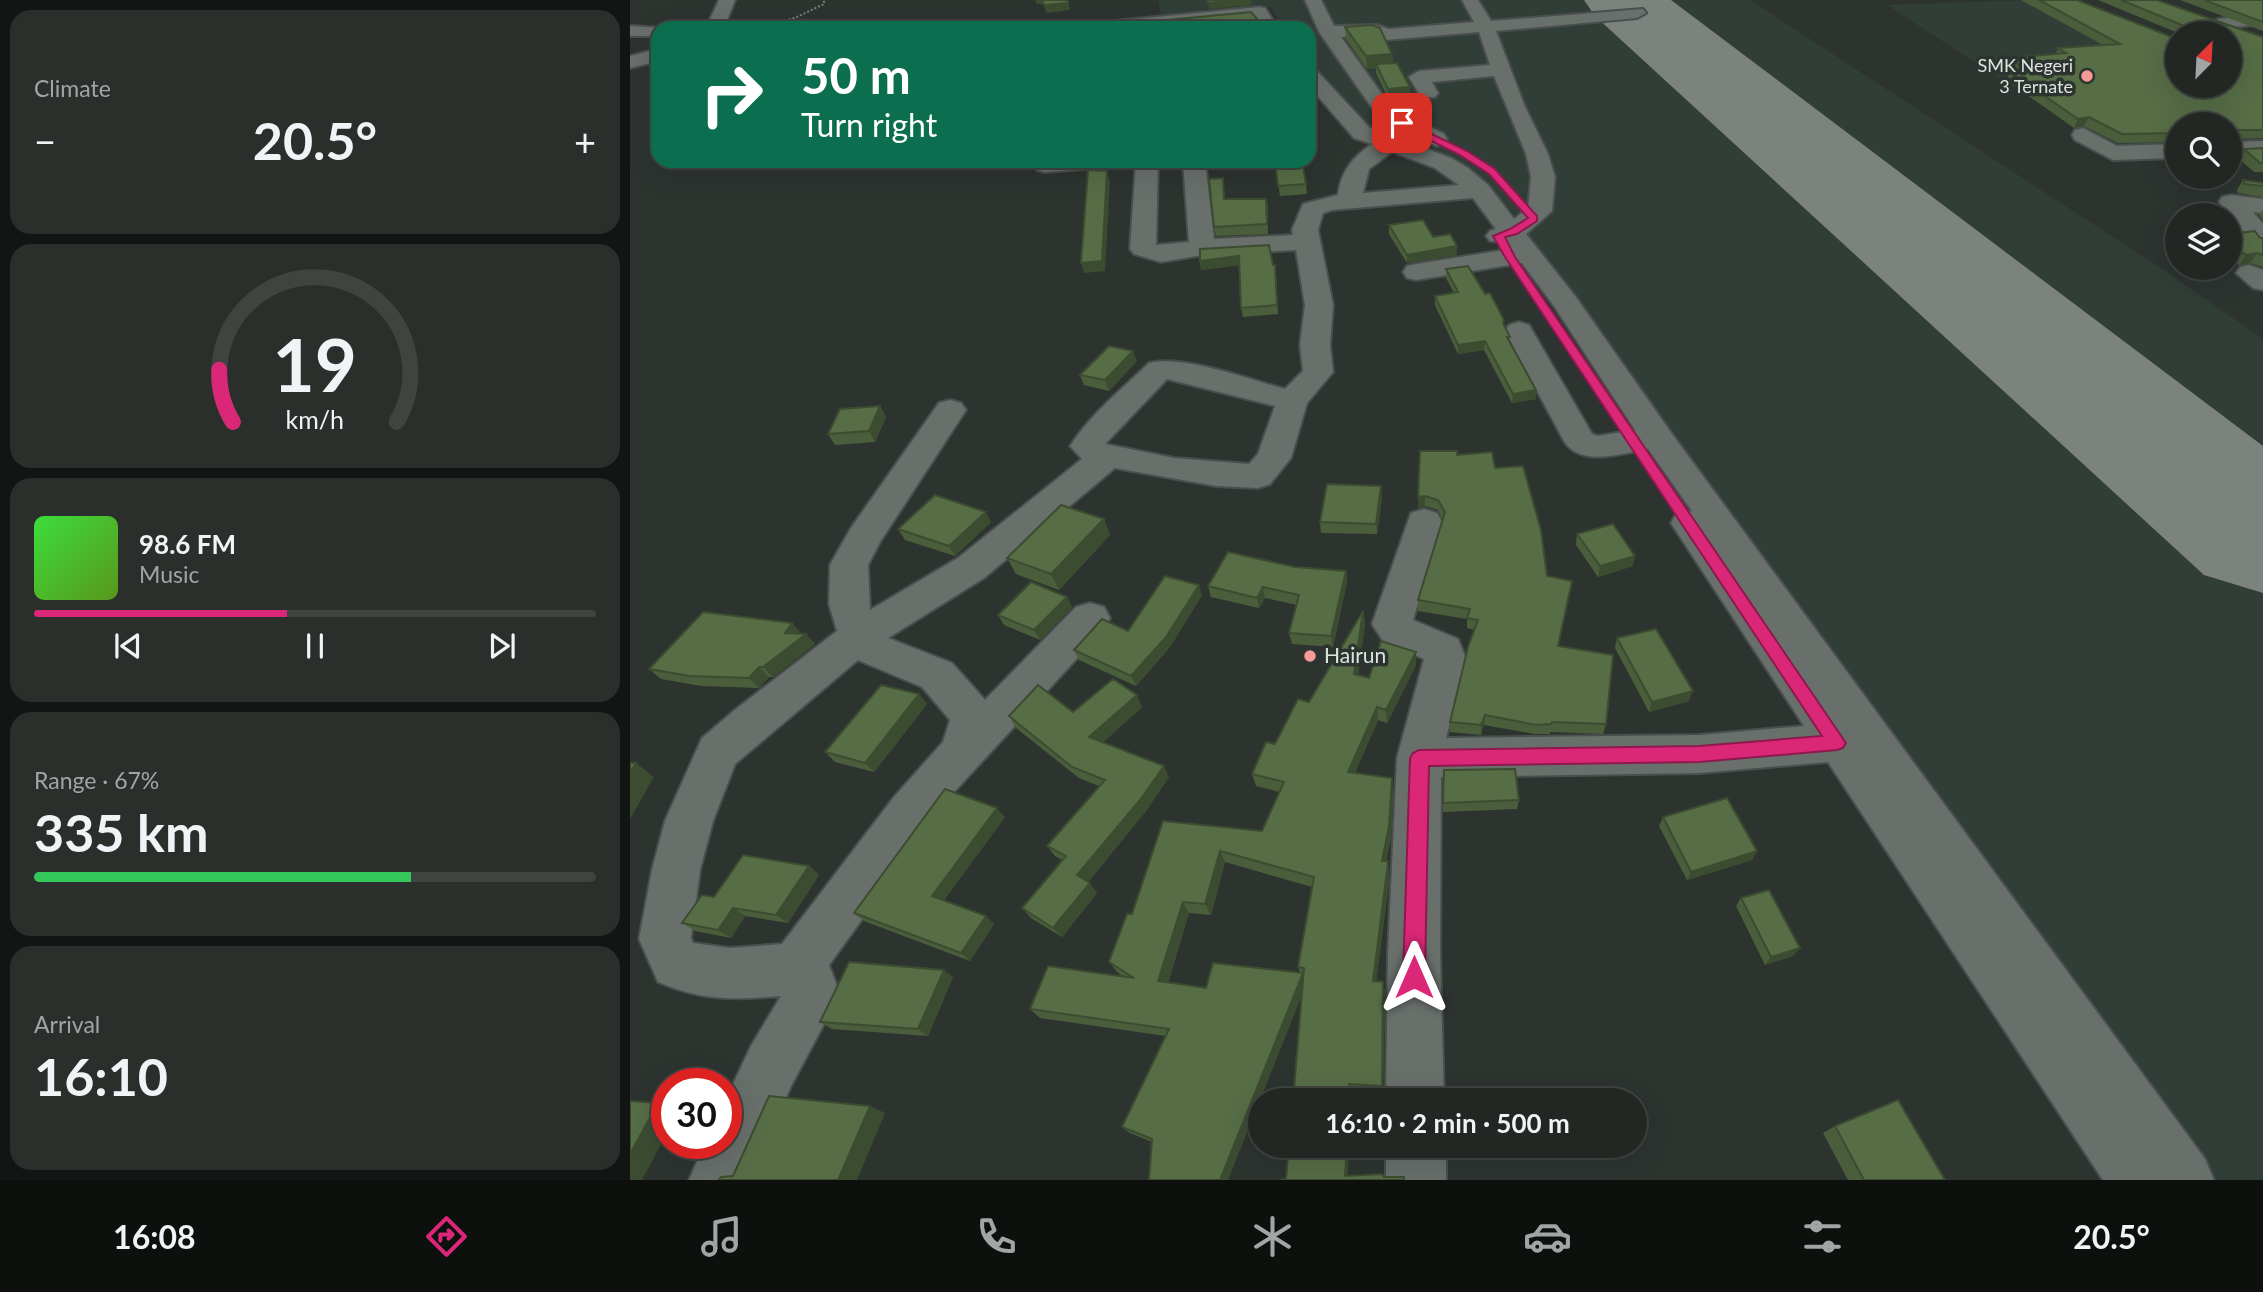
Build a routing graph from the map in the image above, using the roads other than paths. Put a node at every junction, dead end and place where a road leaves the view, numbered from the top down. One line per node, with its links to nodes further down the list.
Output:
1 (727, 0): 8 (street)
2 (1313, 0): 15 (street)
3 (1471, 0): 12 (street)
4 (1256, 6): 9 (street)
5 (1637, 13): 12 (street)
6 (2196, 15): 10 (street)
7 (2263, 19): 11 (street)
8 (718, 21)
9 (1183, 21)
10 (2211, 21)
11 (2242, 21)
12 (1486, 27): 15 (street); 20 (street)
13 (630, 31): 14 (street)
14 (651, 31)
15 (1328, 32): 31 (street)
16 (2242, 33): 17 (street)
17 (2254, 37)
18 (651, 57): 19 (street)
19 (630, 62)
20 (1500, 70): 22 (street); 34 (street)
21 (1316, 82): 25 (street)
22 (1427, 93)
23 (1322, 109): 25 (street)
24 (2083, 135): 28 (street)
25 (1385, 146): 31 (street); 32 (street)
26 (2263, 148): 27 (street)
27 (2242, 149)
28 (2165, 151)
29 (1147, 168): 37 (street)
30 (1195, 168): 37 (street)
31 (1476, 183): 32 (street); 34 (street)
32 (1350, 201): 36 (street)
33 (2263, 206): 35 (street)
34 (1517, 233): 38 (street); 42 (street)
35 (2263, 240)
36 (1306, 242): 37 (street); 40 (street)
37 (1202, 247)
38 (1416, 272)
39 (1519, 331): 42 (street)
40 (1292, 401): 43 (street); 43 (street)
41 (950, 411): 46 (street)
42 (1645, 439): 47 (street); 51 (street)
43 (1108, 456): 46 (street)
44 (1424, 522): 49 (street)
45 (1090, 618): 48 (street)
46 (856, 639): 48 (street); 50 (street)
47 (1837, 743): 49 (street); 51 (street)
48 (961, 753): 50 (street)
49 (1419, 758): 52 (street)
50 (795, 969): 54 (street)
51 (2064, 1040): 56 (street); 57 (street)
52 (1415, 1088)
53 (1416, 1158): 55 (street)
54 (719, 1180)
55 (1416, 1180)
56 (2138, 1180)
57 (2184, 1180)

